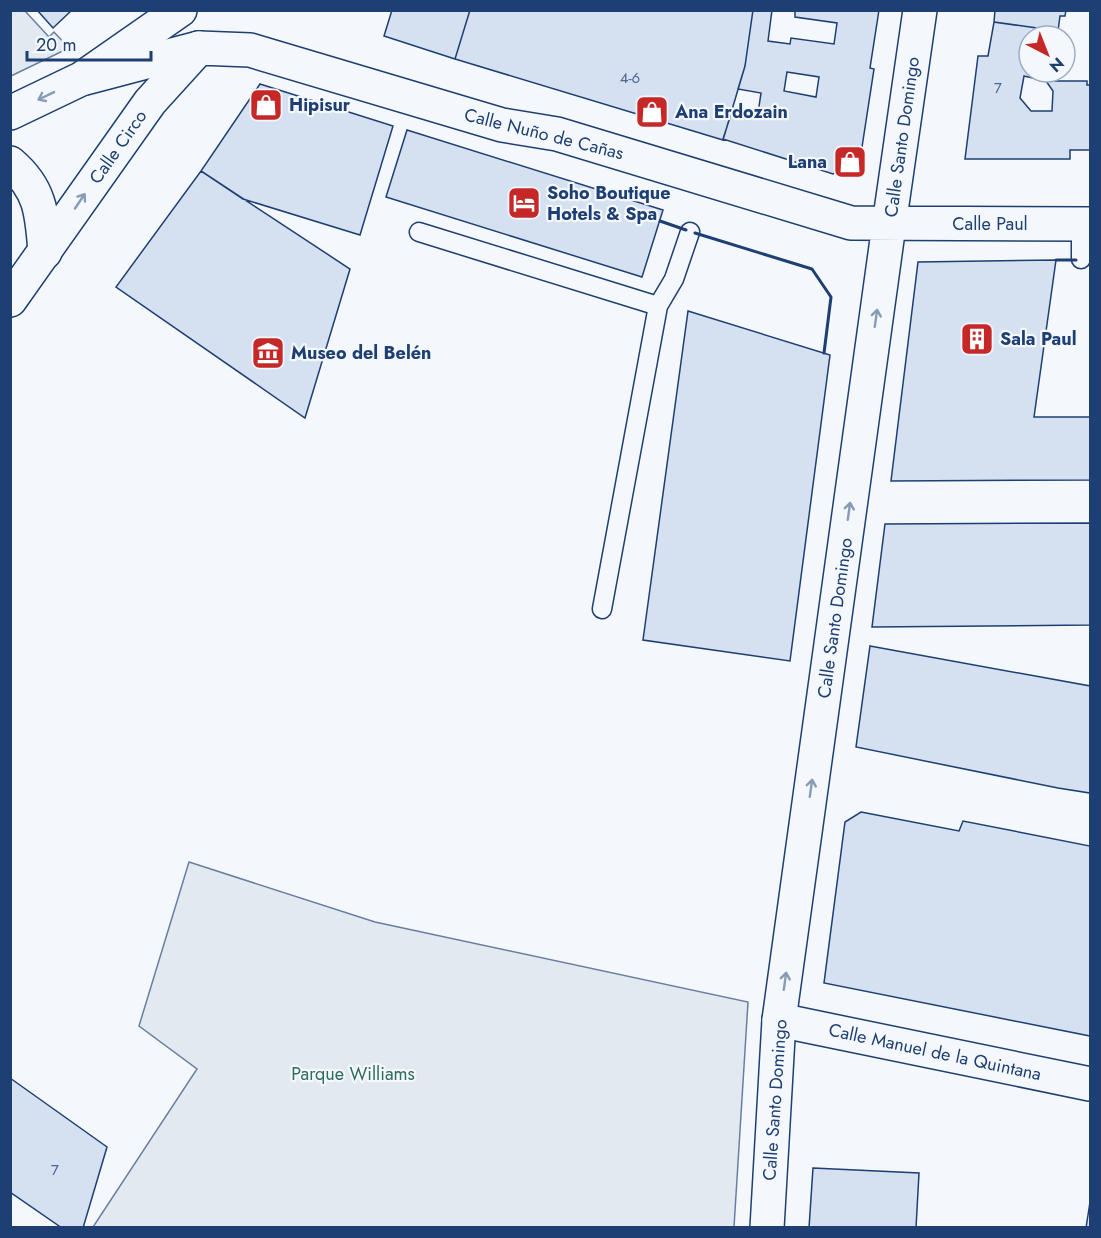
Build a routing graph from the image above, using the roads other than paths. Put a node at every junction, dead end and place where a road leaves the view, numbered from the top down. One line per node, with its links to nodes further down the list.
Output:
1 (180, 10): 4 (street)
2 (920, 10): 8 (street, Calle Santo Domingo)
3 (199, 48): 4 (street, Calle Nuño de Cañas); 8 (street, Calle Nuño de Cañas); 11 (street, Calle Circo, one-way to 3)
4 (81, 79): 5 (street, one-way to 5)
5 (10, 113)
6 (10, 163): 11 (street)
7 (1086, 224): 8 (street, Calle Paul); 12 (lane)
8 (889, 225): 16 (street, Calle Santo Domingo, one-way to 8)
9 (419, 231): 14 (lane)
10 (690, 232): 14 (lane)
11 (45, 252): 13 (street, Calle Circo)
12 (1081, 260)
13 (10, 300)
14 (658, 306): 15 (lane)
15 (602, 609)
16 (779, 1020): 17 (street, Calle Manuel de la Quintana); 18 (street, Calle Santo Domingo)
17 (1090, 1084)
18 (767, 1227)

